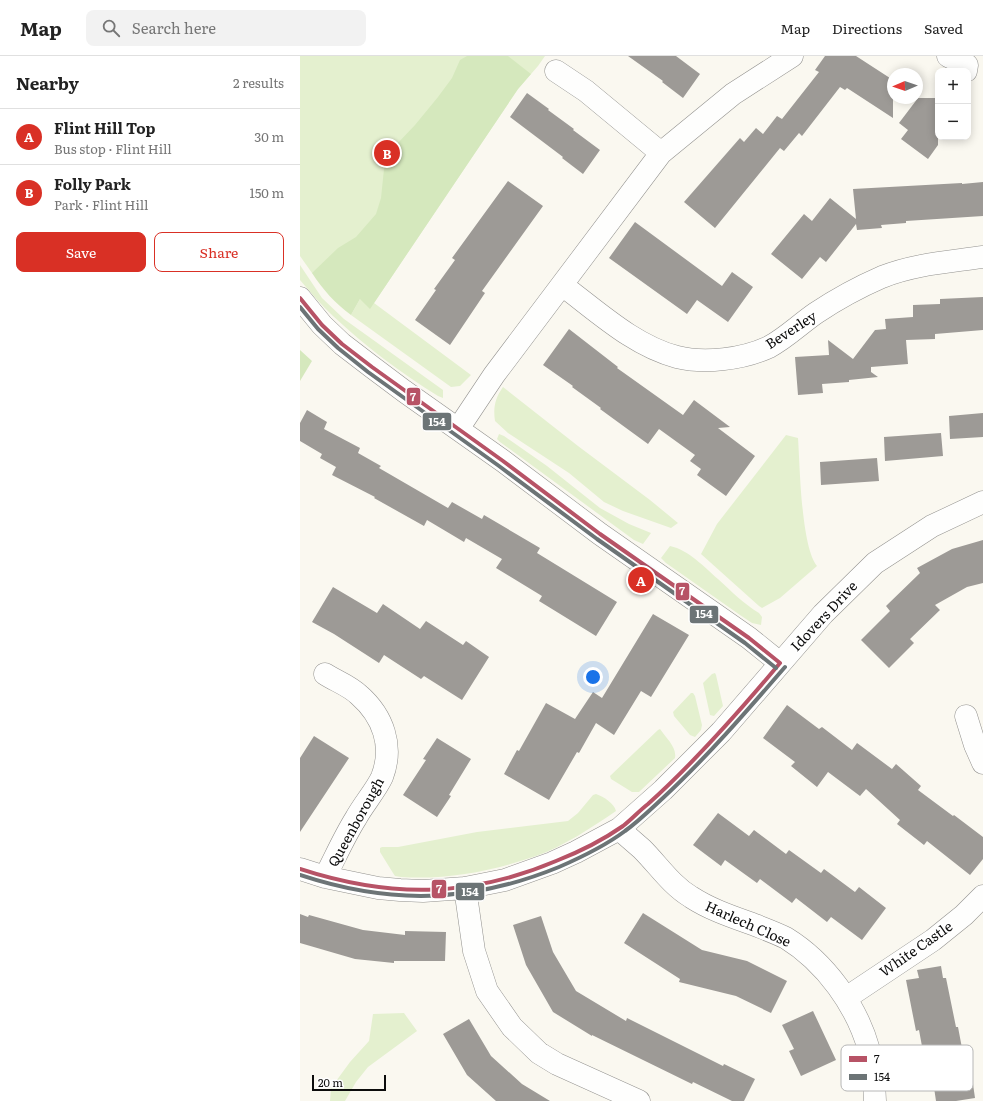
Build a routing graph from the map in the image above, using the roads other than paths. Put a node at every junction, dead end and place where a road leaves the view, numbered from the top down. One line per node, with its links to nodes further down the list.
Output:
1 (792, 56): 5 (street)
2 (948, 56): 3 (street)
3 (966, 68)
4 (556, 71): 5 (street)
5 (661, 153): 7 (street)
6 (983, 257): 7 (street, Beverley)
7 (562, 285): 9 (street)
8 (300, 298): 9 (street)
9 (458, 429): 11 (street)
10 (983, 502): 11 (street, Idovers Drive)
11 (780, 663): 15 (street, Idovers Drive)
12 (325, 674): 17 (street, Queenborough)
13 (966, 716): 14 (street)
14 (983, 763)
15 (619, 828): 18 (street, Idovers Drive); 20 (street, Harlech Close)
16 (300, 869): 17 (street, Idovers Drive)
17 (326, 877): 18 (street, Idovers Drive)
18 (465, 888): 23 (street)
19 (983, 896): 20 (street, White Castle)
20 (846, 998): 21 (street, Harlech Close)
21 (867, 1045)
22 (874, 1091): 24 (street, Harlech Close)
23 (639, 1101)
24 (875, 1101)

